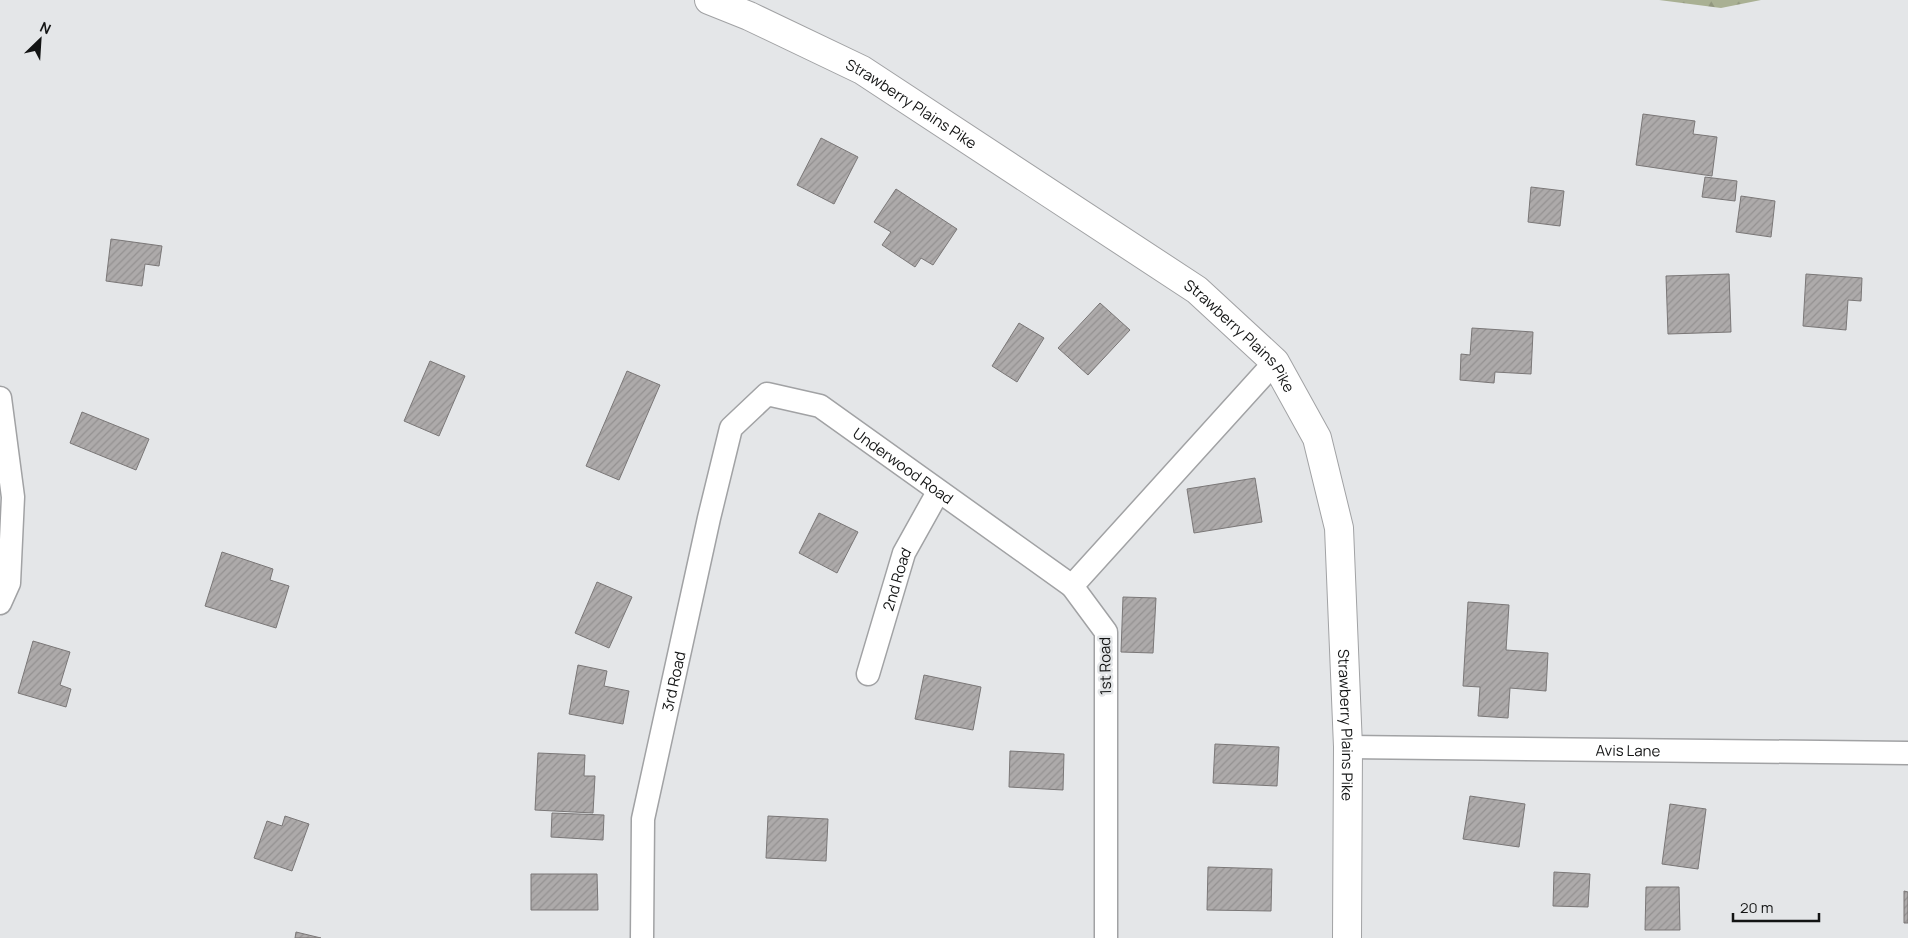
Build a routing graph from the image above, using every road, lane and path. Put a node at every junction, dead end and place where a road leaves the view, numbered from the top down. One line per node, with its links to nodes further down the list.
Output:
1 (709, 0): 2 (street, Strawberry Plains Pike)
2 (1275, 362): 6 (street); 9 (street, Strawberry Plains Pike)
3 (0, 398): 7 (street)
4 (731, 428): 5 (street, Underwood Road); 11 (street, 3rd Road)
5 (938, 492): 6 (street, Underwood Road); 8 (street, 2nd Road)
6 (1072, 586): 12 (street, 1st Road)
7 (0, 603)
8 (868, 674)
9 (1348, 747): 10 (street, Avis Lane); 13 (street, Strawberry Plains Pike)
10 (1908, 752)
11 (642, 938)
12 (1106, 938)
13 (1346, 938)

